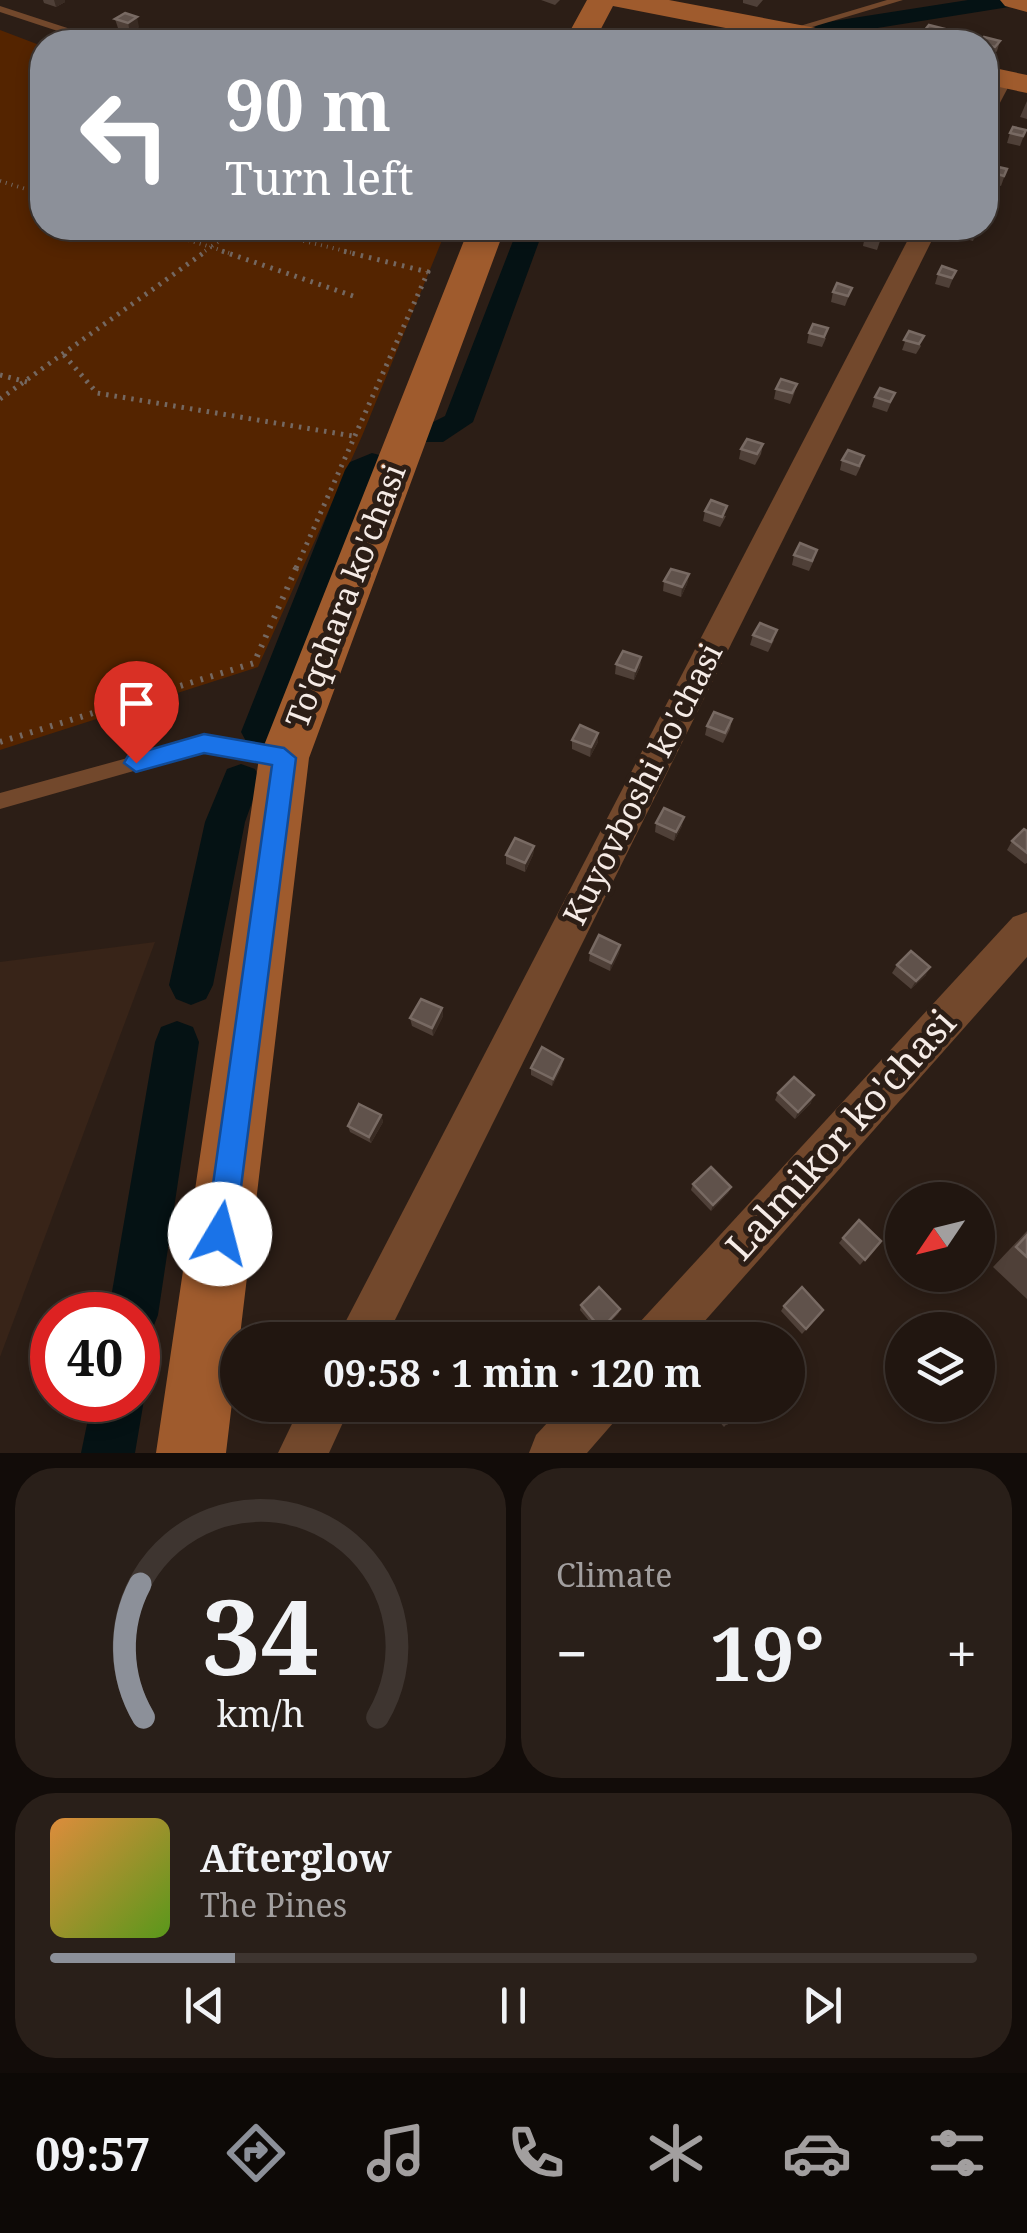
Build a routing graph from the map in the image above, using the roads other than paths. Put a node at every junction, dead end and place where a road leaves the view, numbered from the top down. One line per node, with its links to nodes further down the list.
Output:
1 (602, 0): 8 (street)
2 (623, 0): 9 (street)
3 (898, 0): 9 (lane)
4 (1015, 0): 5 (street)
5 (1027, 3)
6 (0, 9): 7 (lane)
7 (64, 30)
8 (586, 30)
9 (788, 30)
10 (482, 240): 12 (street, To'qchara ko'chasi)
11 (920, 240): 15 (street, Kuyovboshi ko'chasi)
12 (284, 758): 13 (lane); 19 (street, To'qchara ko'chasi)
13 (0, 802)
14 (1027, 929): 16 (street, Lalmikor ko'chasi)
15 (369, 1322)
16 (672, 1322)
17 (318, 1422): 20 (street)
18 (582, 1422): 21 (street)
19 (191, 1453)
20 (303, 1453)
21 (554, 1453)

